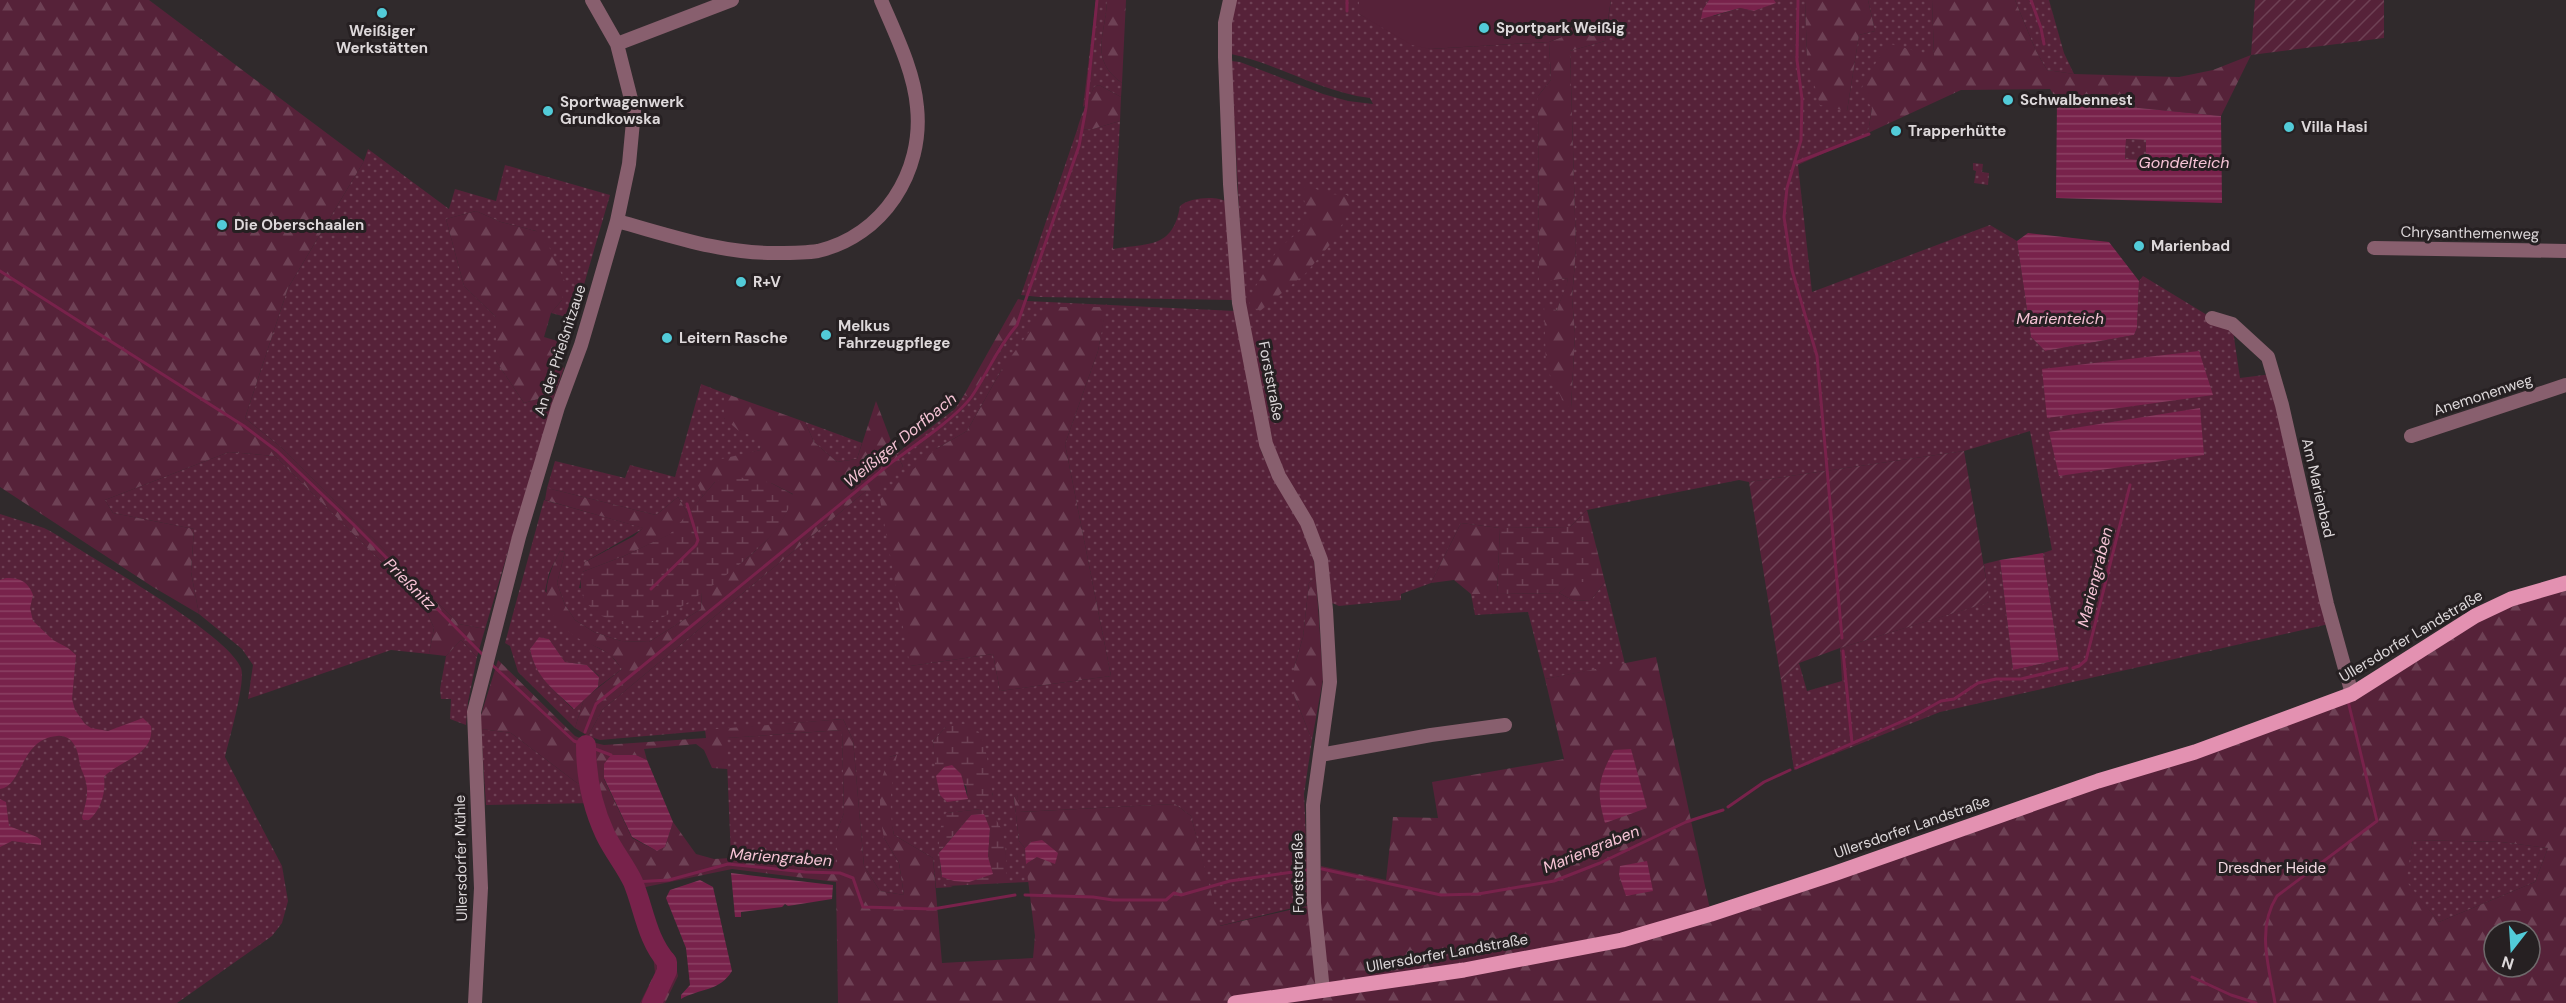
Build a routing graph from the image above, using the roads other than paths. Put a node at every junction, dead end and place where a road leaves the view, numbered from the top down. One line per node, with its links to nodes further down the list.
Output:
1 (592, 0): 6 (street, An der Prießnitzaue)
2 (732, 0): 5 (street)
3 (881, 0): 7 (street)
4 (1230, 0): 17 (street, Forststraße)
5 (705, 5): 6 (street)
6 (617, 44): 7 (street, An der Prießnitzaue)
7 (617, 221): 15 (street, An der Prießnitzaue)
8 (2374, 248): 9 (street, Chrysanthemenweg)
9 (2566, 251)
10 (2212, 318): 14 (street, Am Marienbad)
11 (2566, 385): 12 (street, Anemonenweg)
12 (2411, 436)
13 (2566, 583): 14 (main road, Ullersdorfer Landstraße)
14 (2352, 694): 18 (main road, Ullersdorfer Landstraße)
15 (474, 712): 19 (street, Ullersdorfer Mühle)
16 (1505, 725): 17 (street)
17 (1320, 755): 18 (street, Forststraße)
18 (1323, 991): 20 (main road, Ullersdorfer Landstraße)
19 (475, 1003)
20 (1235, 1003)

